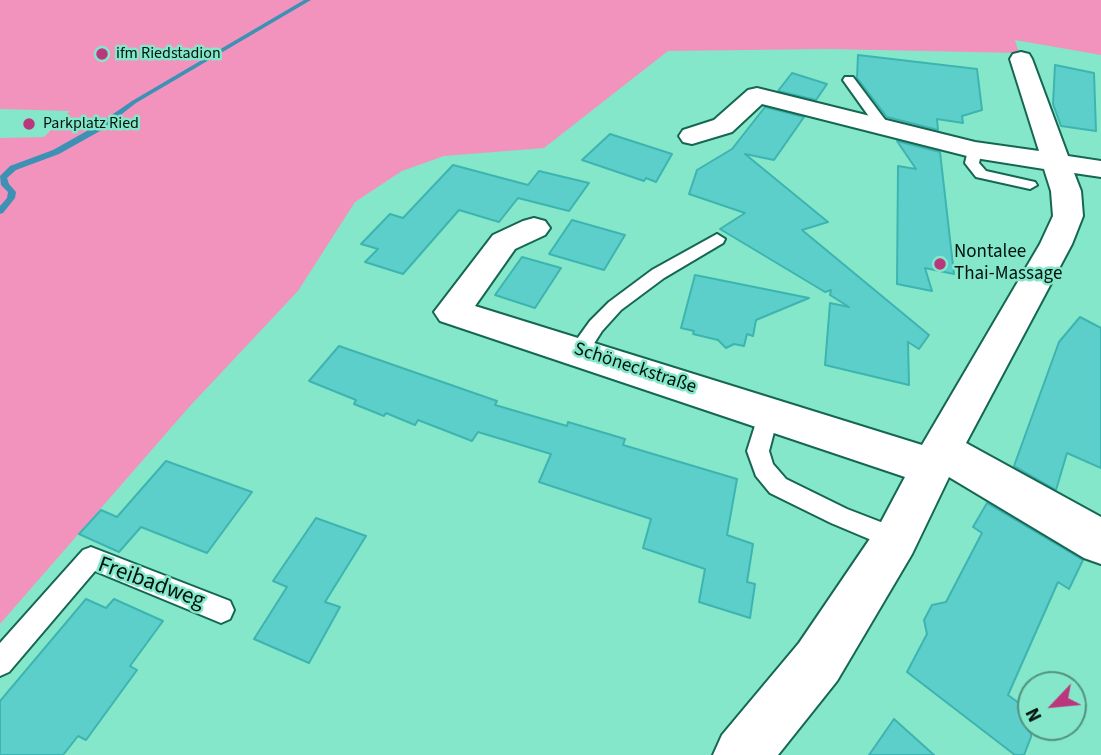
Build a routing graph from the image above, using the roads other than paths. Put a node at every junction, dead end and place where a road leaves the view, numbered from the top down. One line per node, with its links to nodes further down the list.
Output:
1 (1021, 59): 6 (street)
2 (849, 80): 3 (lane)
3 (885, 129): 4 (street); 6 (street)
4 (692, 136)
5 (1101, 169): 6 (street)
6 (1043, 174): 11 (street)
7 (534, 228): 9 (street, Schöneckstraße)
8 (717, 239): 9 (lane)
9 (579, 351): 10 (street, Schöneckstraße)
10 (769, 413): 11 (street, Schöneckstraße); 12 (lane)
11 (936, 458): 12 (street); 13 (street, Schöneckstraße)
12 (896, 540): 16 (street)
13 (1101, 542)
14 (221, 610): 15 (lane, Freibadweg)
15 (0, 663)
16 (742, 755)

